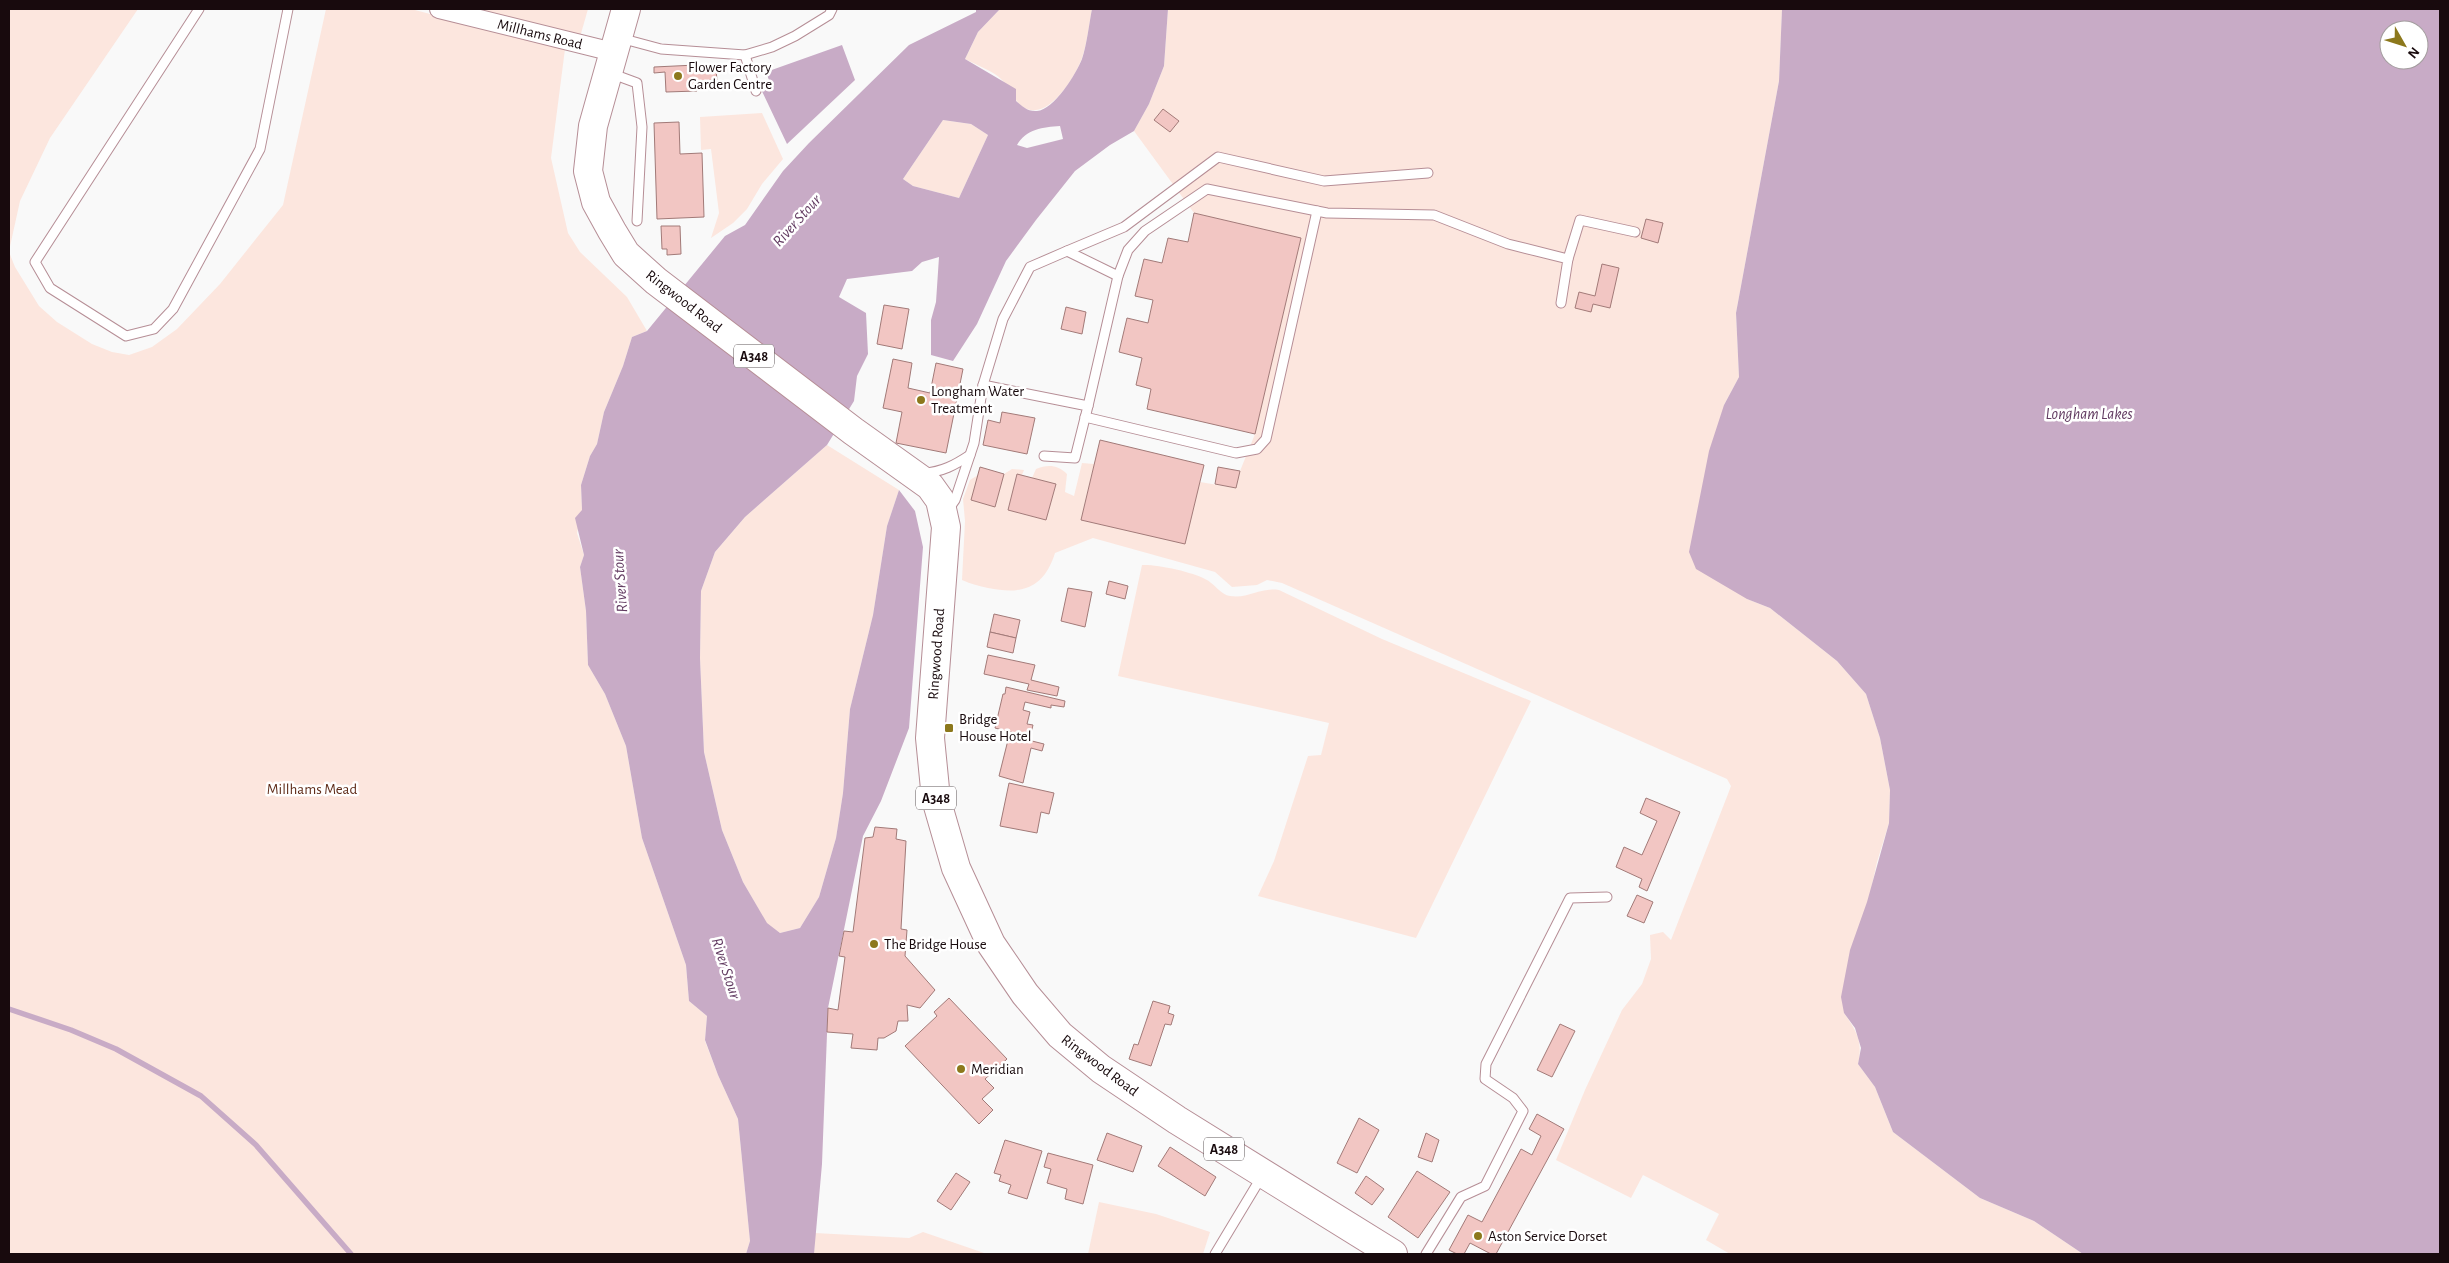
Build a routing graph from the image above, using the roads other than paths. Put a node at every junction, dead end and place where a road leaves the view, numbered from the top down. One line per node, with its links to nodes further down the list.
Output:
1 (199, 9): 2 (lane)
2 (288, 9)
3 (439, 9): 6 (street, Millhams Road)
4 (626, 9): 6 (highway, Ringwood Road / A348)
5 (832, 9): 7 (lane)
6 (612, 53): 7 (lane); 11 (lane); 22 (highway, Ringwood Road / A348)
7 (745, 55): 8 (lane)
8 (756, 91)
9 (1428, 173): 13 (lane)
10 (1318, 211): 14 (lane); 15 (lane); 19 (lane)
11 (637, 221)
12 (1635, 232): 14 (lane)
13 (1067, 251): 15 (lane); 17 (lane)
14 (1568, 259): 16 (lane)
15 (1118, 276): 18 (lane)
16 (1561, 303)
17 (983, 385): 18 (lane); 20 (lane)
18 (1088, 406): 19 (lane)
19 (1085, 417): 21 (lane)
20 (970, 455): 22 (lane); 23 (lane)
21 (1044, 456)
22 (914, 474): 23 (highway, Ringwood Road / A348)
23 (943, 516): 25 (highway, Ringwood Road / A348)
24 (1607, 897): 28 (lane)
25 (1263, 1174): 26 (lane); 27 (highway, Ringwood Road / A348)
26 (1214, 1254)
27 (1393, 1254)
28 (1426, 1254)

